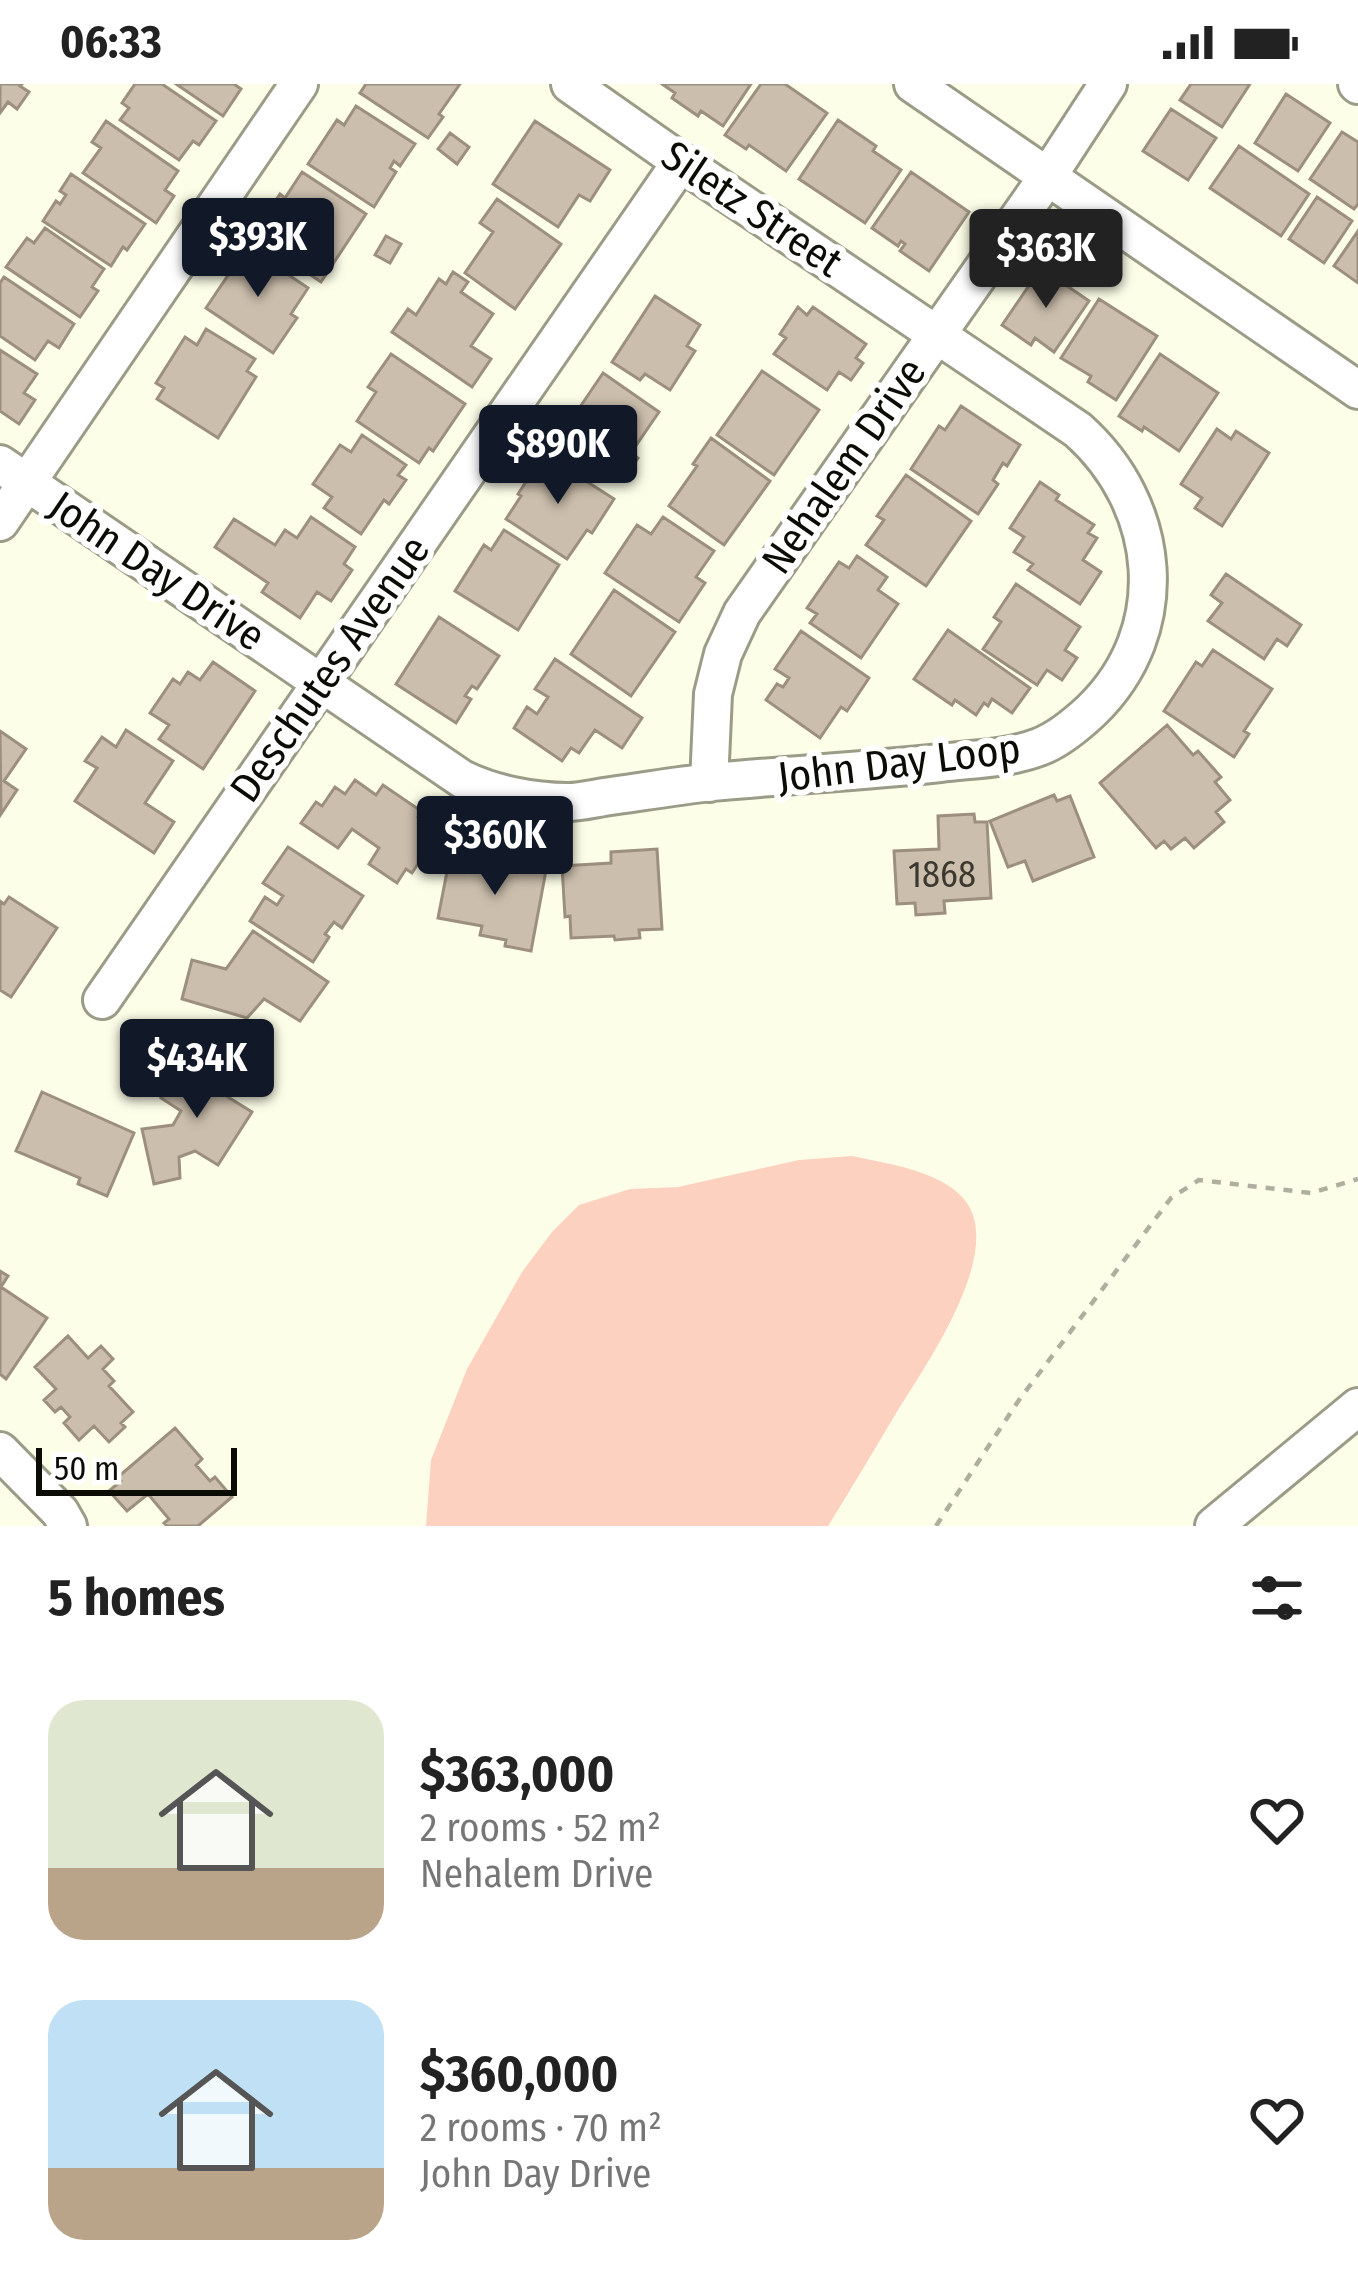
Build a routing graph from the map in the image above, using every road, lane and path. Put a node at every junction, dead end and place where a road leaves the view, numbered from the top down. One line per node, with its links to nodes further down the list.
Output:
1 (299, 84): 9 (street)
2 (570, 84): 5 (street, Siletz Street)
3 (913, 84): 6 (street)
4 (1108, 84): 6 (street, Nehalem Drive)
5 (681, 162): 7 (street, Siletz Street); 11 (street, Deschutes Avenue)
6 (1048, 176): 7 (street, Nehalem Drive); 8 (street)
7 (936, 333): 12 (street, Nehalem Drive); 12 (street, John Day Loop)
8 (1358, 390)
9 (14, 473): 10 (street); 11 (street, John Day Drive)
10 (0, 523)
11 (321, 681): 12 (street, John Day Drive); 13 (street, Deschutes Avenue)
12 (709, 783)
13 (102, 1000)
14 (1358, 1179): 18 (path)
15 (1358, 1407): 19 (street)
16 (0, 1451): 17 (street)
17 (68, 1526)
18 (936, 1526)
19 (1214, 1526)

